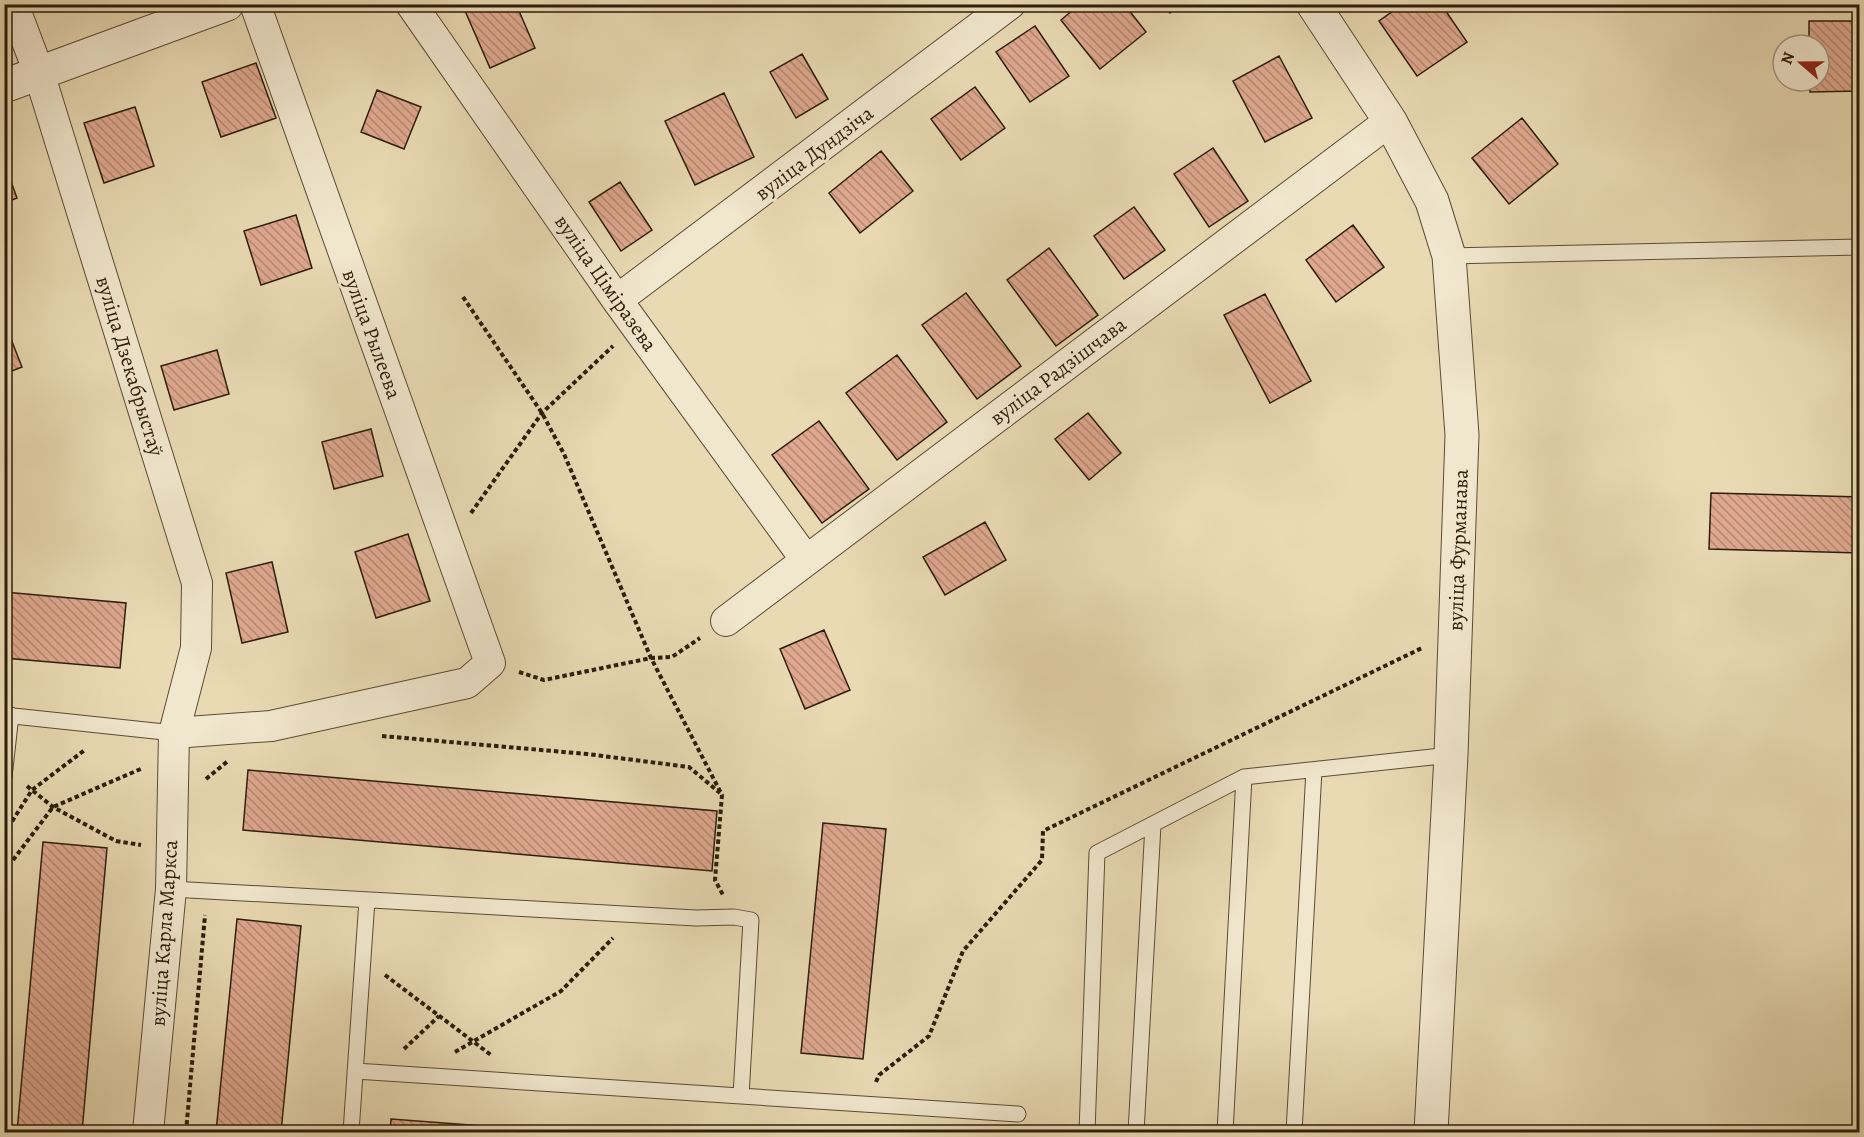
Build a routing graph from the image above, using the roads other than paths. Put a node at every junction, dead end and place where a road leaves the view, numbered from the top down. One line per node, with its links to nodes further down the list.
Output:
1 (13, 4): 7 (street, вуліца Дзекабрыстаў)
2 (227, 4): 7 (street)
3 (255, 4): 16 (street, вуліца Рылеева)
4 (411, 4): 12 (street, вуліца Ціміразева)
5 (1010, 4): 12 (street, вуліца Дундзіча)
6 (1312, 4): 9 (street, вуліца Фурманава)
7 (39, 73): 8 (street); 16 (street, вуліца Дзекабрыстаў)
8 (4, 86)
9 (1390, 122): 11 (street, вуліца Фурманава); 13 (street, вуліца Радзішчава)
10 (1860, 247): 11 (lane)
11 (1449, 256): 17 (street, вуліца Фурманава)
12 (617, 300): 13 (street, вуліца Ціміразева)
13 (806, 560): 14 (street, вуліца Радзішчава)
14 (726, 621)
15 (8, 715): 16 (lane); 19 (lane)
16 (174, 743): 22 (street, вуліца Карла Маркса)
17 (1451, 755): 18 (lane); 33 (street, вуліца Фурманава)
18 (1314, 770): 20 (lane); 32 (lane)
19 (5, 772)
20 (1244, 777): 21 (lane); 31 (lane)
21 (1153, 825): 29 (lane); 30 (lane)
22 (171, 889): 23 (lane); 27 (street, вуліца Карла Маркса)
23 (367, 900): 24 (lane); 25 (lane)
24 (355, 1071): 25 (lane); 28 (lane)
25 (741, 1096): 26 (lane)
26 (1018, 1114)
27 (148, 1132)
28 (351, 1132)
29 (1087, 1132)
30 (1136, 1132)
31 (1225, 1132)
32 (1294, 1132)
33 (1431, 1132)

